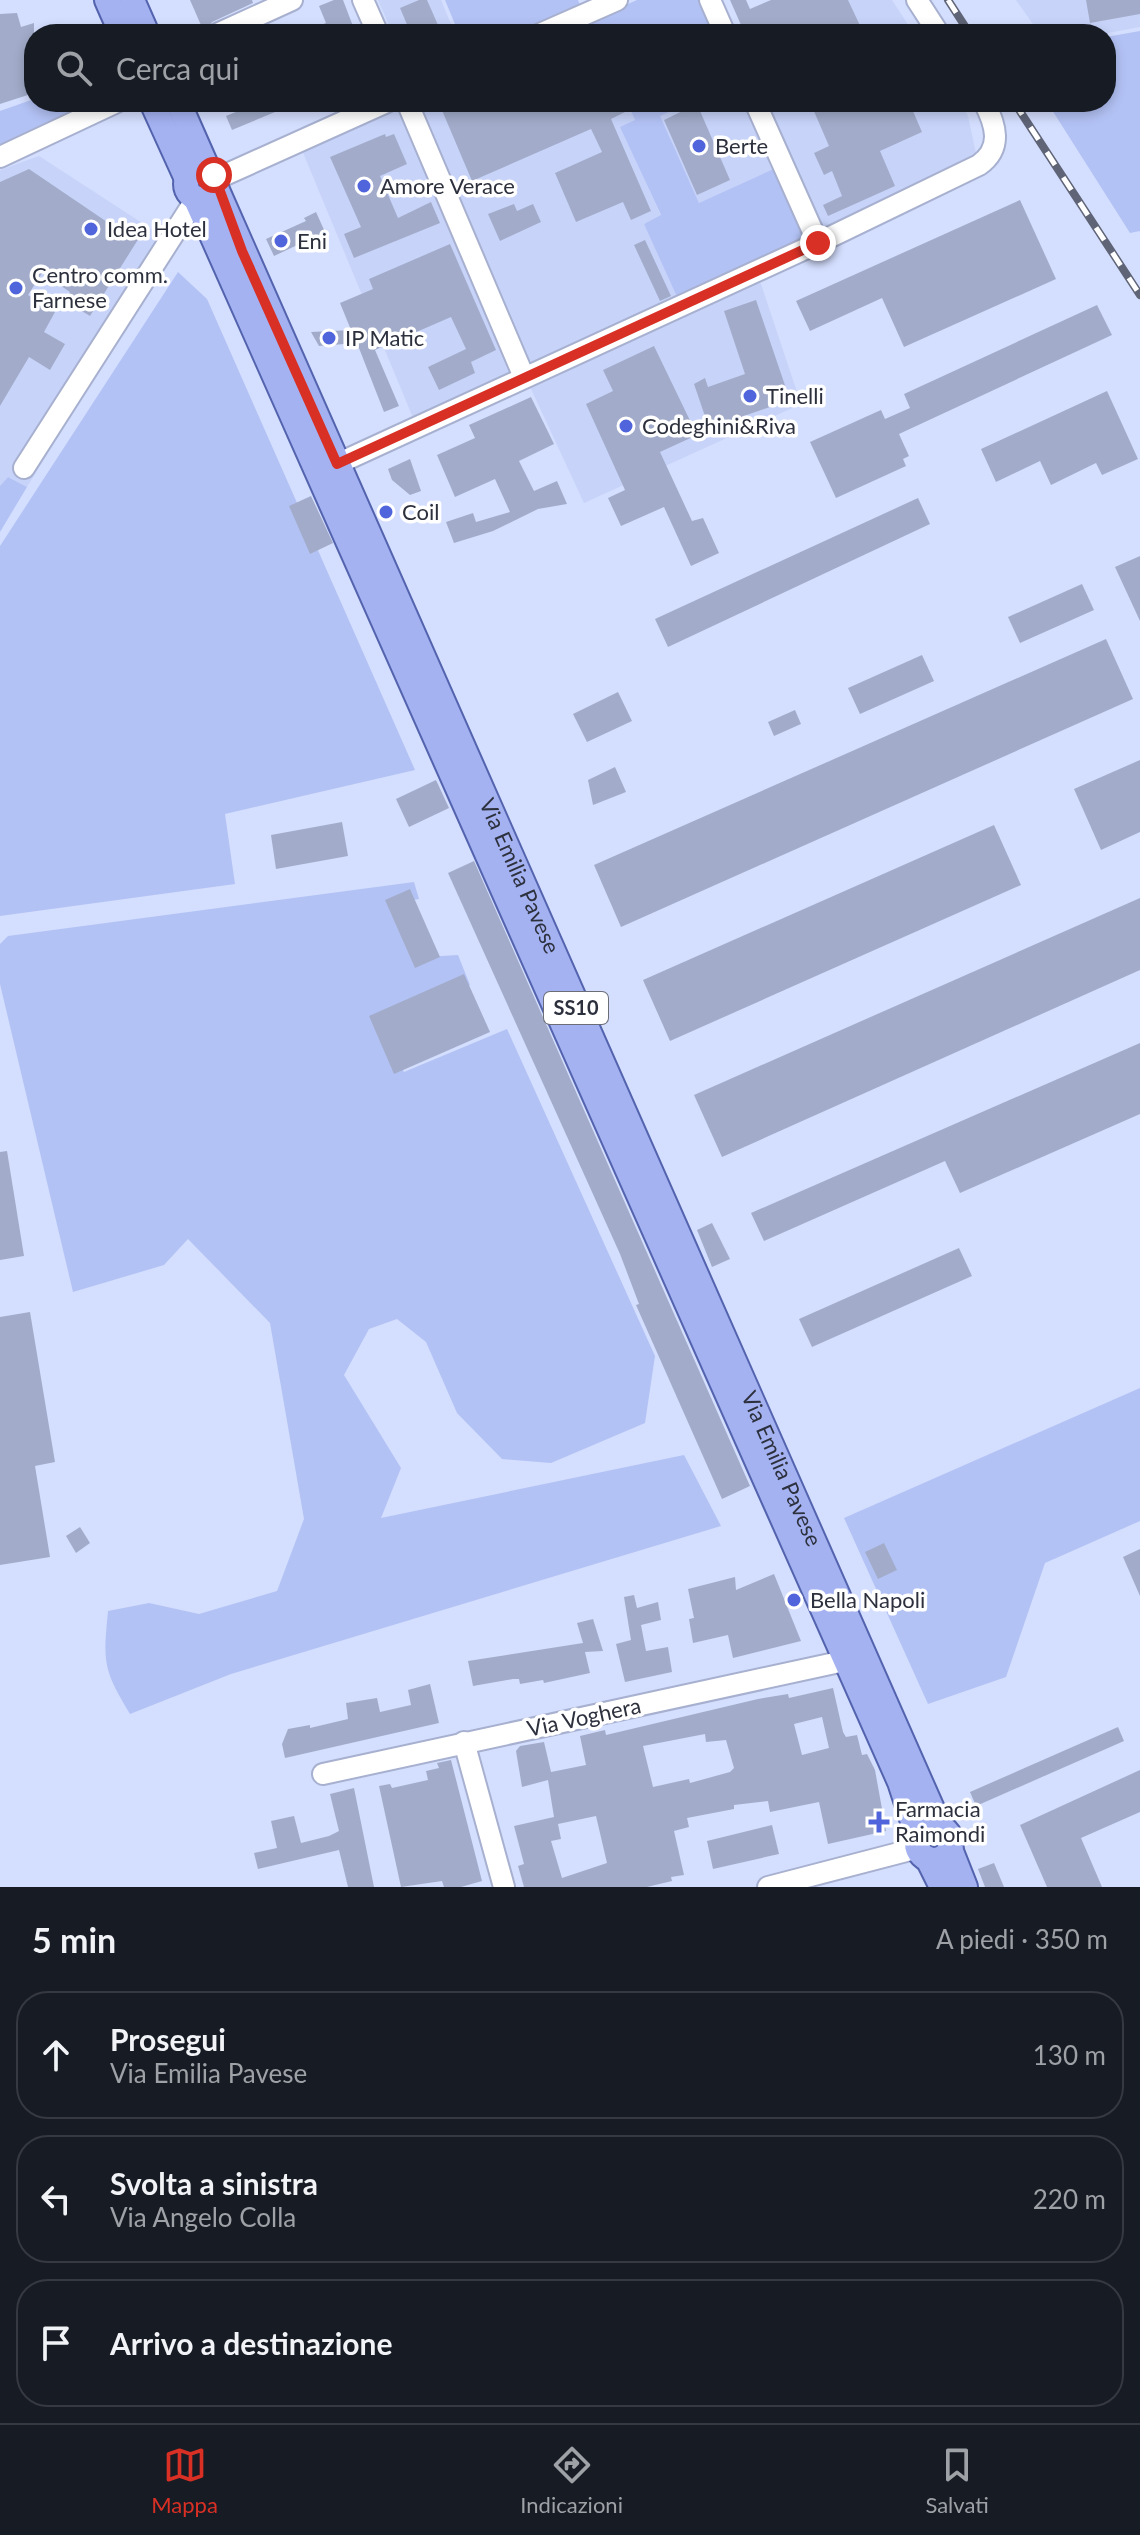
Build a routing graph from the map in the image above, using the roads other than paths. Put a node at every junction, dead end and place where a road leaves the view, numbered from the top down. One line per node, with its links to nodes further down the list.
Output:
1 (107, 0): 8 (main road)
2 (132, 0): 9 (main road)
3 (292, 0): 10 (street)
4 (363, 0): 11 (street)
5 (617, 0): 12 (street)
6 (710, 0): 13 (street)
7 (917, 0): 14 (street)
8 (118, 24)
9 (143, 24)
10 (239, 24)
11 (374, 24)
12 (563, 24)
13 (721, 24)
14 (933, 24)
15 (96, 112): 22 (street)
16 (159, 112): 23 (main road, Via Emilia Pavese / SS10)
17 (181, 112): 23 (main road, Via Emilia Pavese / SS10)
18 (365, 112): 23 (street)
19 (411, 112): 25 (street)
20 (759, 112): 24 (street)
21 (988, 112): 24 (street)
22 (0, 157)
23 (205, 183): 26 (main road, Via Emilia Pavese / SS10); 27 (street); 28 (main road, Via Emilia Pavese / SS10)
24 (818, 243): 25 (street)
25 (524, 377): 26 (street)
26 (337, 464): 31 (main road, Via Emilia Pavese / SS10)
27 (24, 468)
28 (844, 1661): 29 (street, Via Voghera); 31 (main road, Via Emilia Pavese / SS10)
29 (464, 1742): 30 (street, Via Voghera); 33 (street)
30 (323, 1774)
31 (931, 1844): 32 (street); 35 (main road, Via Emilia Pavese / SS10); 36 (main road, Via Emilia Pavese / SS10)
32 (797, 1884): 34 (street)
33 (504, 1887)
34 (768, 1887)
35 (942, 1887)
36 (965, 1887)

